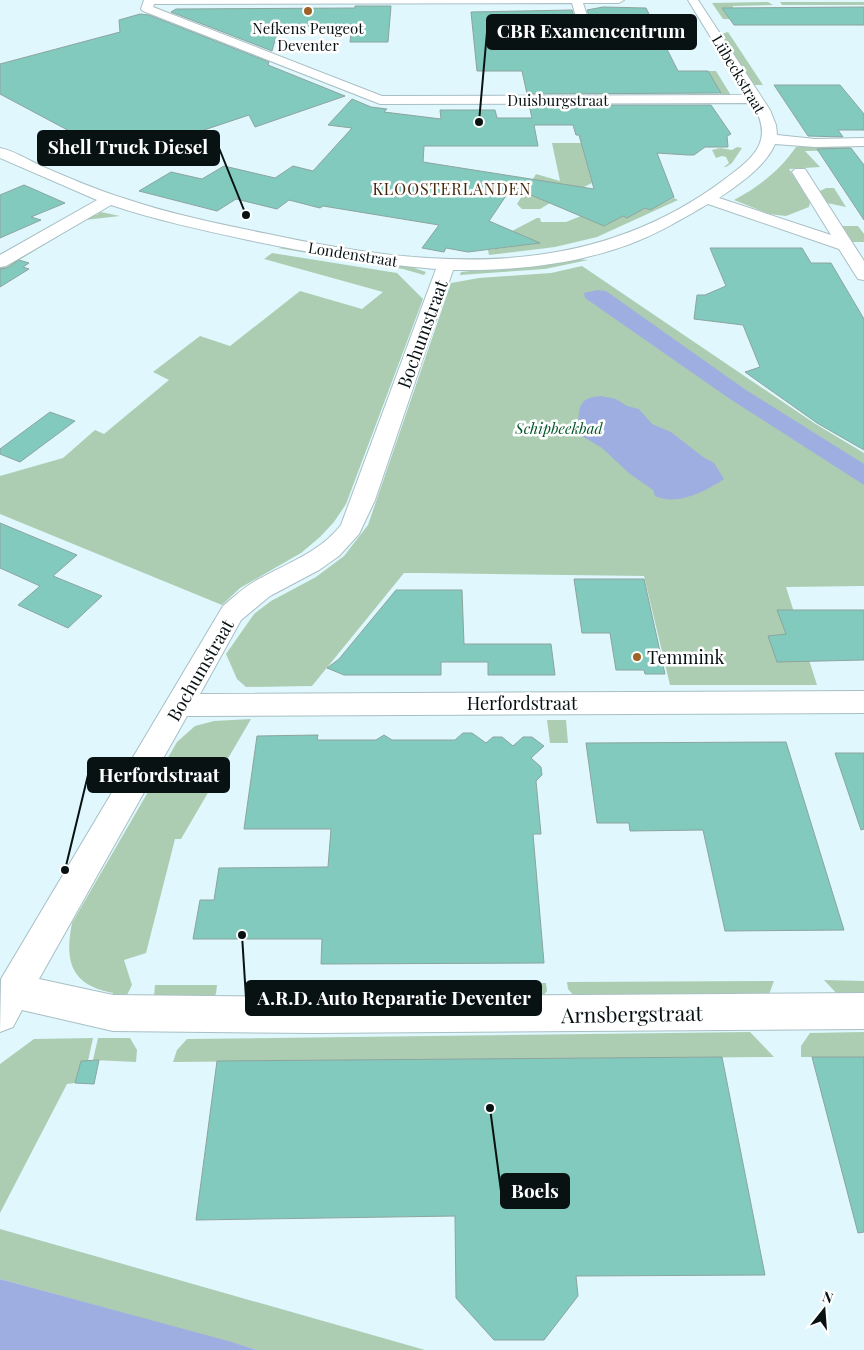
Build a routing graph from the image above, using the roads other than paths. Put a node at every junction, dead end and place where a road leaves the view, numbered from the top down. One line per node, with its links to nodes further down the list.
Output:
1 (576, 0): 2 (street); 4 (street); 5 (street)
2 (619, 0)
3 (693, 0): 6 (street, Lübeckstraat)
4 (149, 1): 6 (street, Duisburgstraat)
5 (532, 30)
6 (756, 99): 7 (street, Lübeckstraat)
7 (770, 139): 8 (street); 11 (street)
8 (864, 142)
9 (0, 152): 12 (street, Londenstraat)
10 (800, 172): 13 (street)
11 (708, 198): 14 (street); 17 (street, Londenstraat)
12 (110, 199): 16 (street); 17 (street, Londenstraat)
13 (825, 213): 14 (street); 15 (street)
14 (781, 222): 15 (street)
15 (845, 245): 18 (street)
16 (0, 262)
17 (446, 266): 20 (street, Bochumstraat)
18 (864, 275)
19 (864, 702): 20 (street, Herfordstraat)
20 (181, 705): 21 (street, Bochumstraat)
21 (7, 1003): 22 (street, Arnsbergstraat)
22 (864, 1011)

